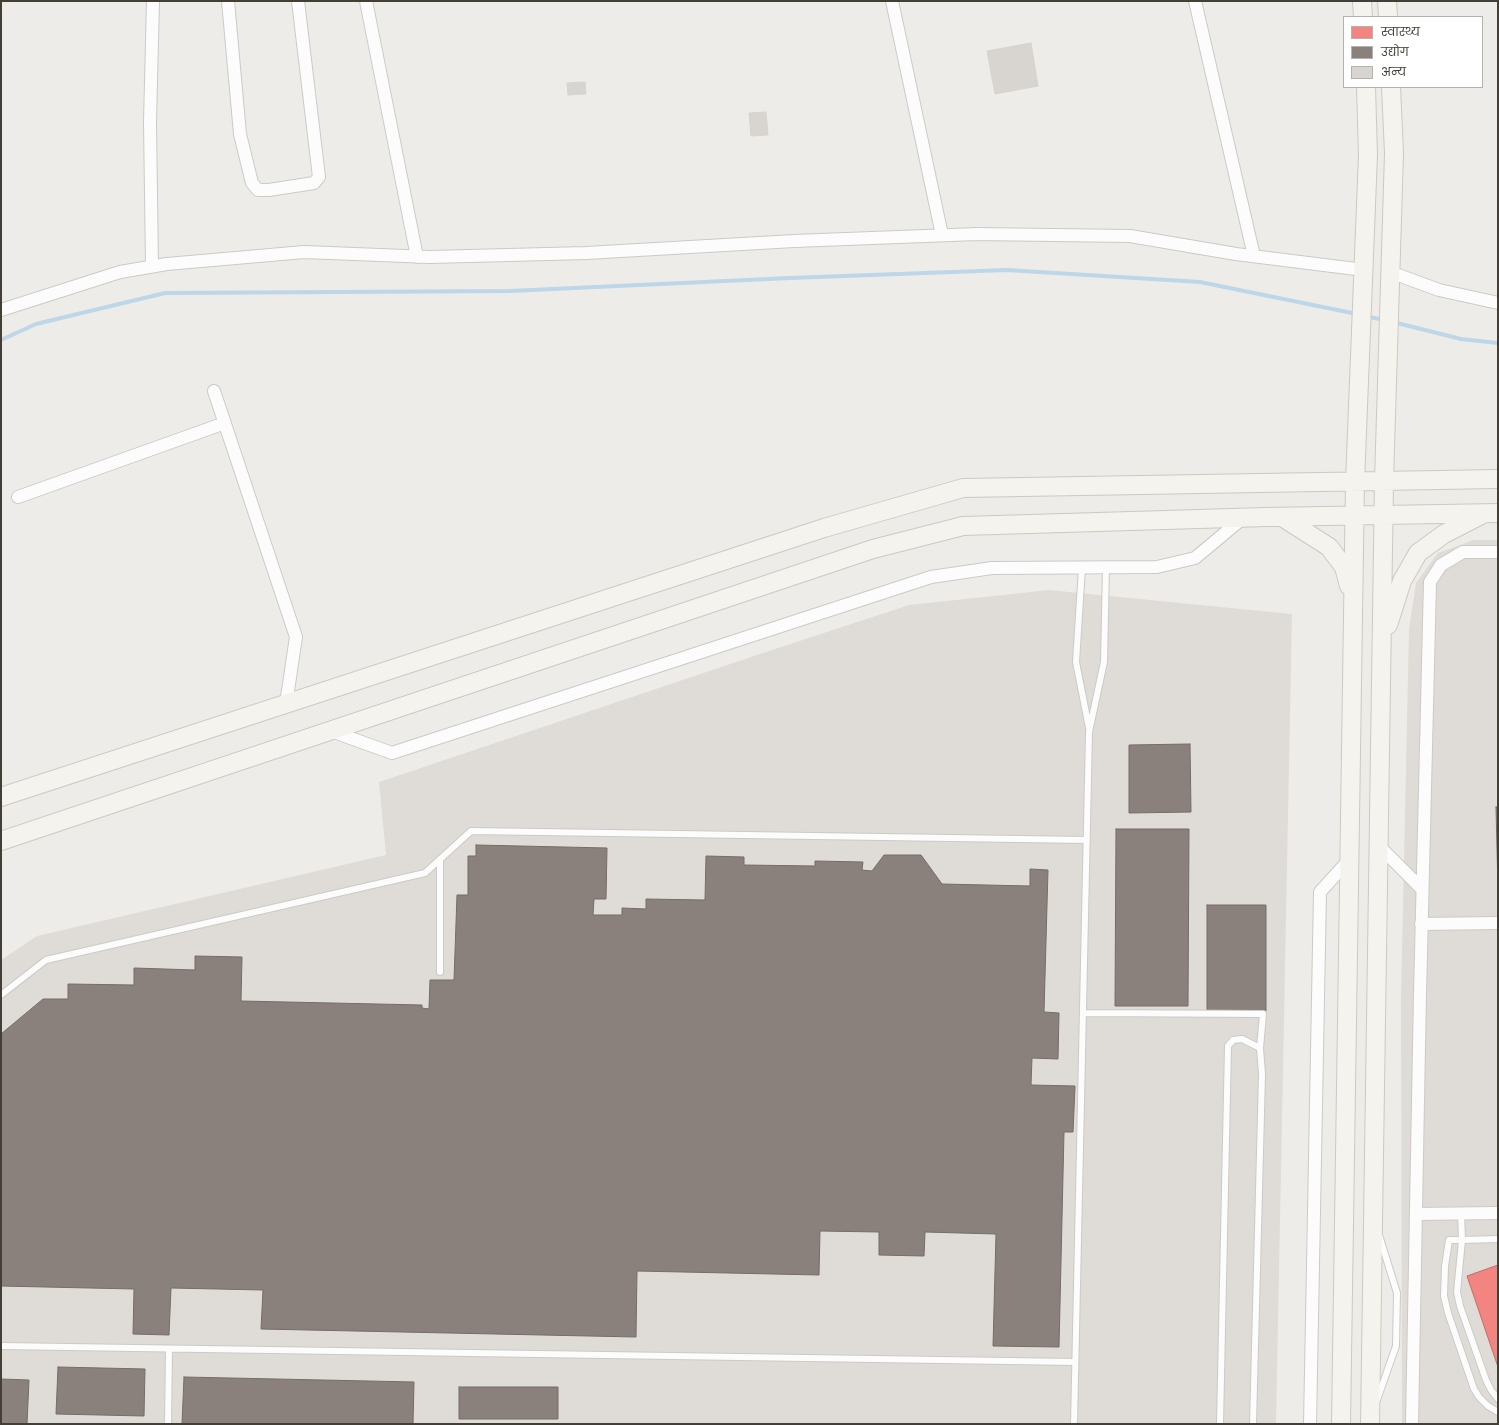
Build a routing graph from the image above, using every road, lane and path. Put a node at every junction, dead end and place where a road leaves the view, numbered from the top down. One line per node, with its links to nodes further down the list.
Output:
1 (153, 1): 16 (street)
2 (228, 1): 3 (street)
3 (298, 1)
4 (366, 1): 15 (street)
5 (892, 1): 13 (street)
6 (1195, 1): 14 (street)
7 (1362, 1): 9 (main road)
8 (1387, 1): 10 (main road)
9 (1363, 16)
10 (1388, 16)
11 (1366, 88): 18 (main road)
12 (1391, 88): 17 (main road)
13 (942, 235): 14 (street); 15 (street)
14 (1254, 256): 18 (street)
15 (417, 257): 16 (street)
16 (152, 266): 20 (street)
17 (1390, 272): 19 (street); 24 (main road)
18 (1363, 279): 25 (main road)
19 (1498, 303)
20 (1, 310)
21 (214, 390): 22 (street)
22 (225, 423): 26 (street); 37 (street)
23 (1498, 479): 24 (main road)
24 (1384, 481): 25 (main road); 29 (main road)
25 (1355, 482): 28 (main road); 37 (main road)
26 (18, 497)
27 (1492, 513): 29 (main road); 36 (main road)
28 (1355, 515): 29 (main road); 30 (main road); 35 (main road)
29 (1384, 515): 36 (main road)
30 (1282, 516): 31 (main road); 35 (main road)
31 (1244, 518): 34 (street); 38 (main road)
32 (1498, 552): 46 (street)
33 (1082, 568): 34 (street); 38 (street); 39 (lane)
34 (1106, 568): 39 (lane)
35 (1353, 604): 45 (main road)
36 (1382, 644): 43 (main road)
37 (286, 704): 40 (main road)
38 (331, 731): 42 (main road)
39 (1089, 732): 41 (lane)
40 (1, 797)
41 (1087, 840): 44 (lane); 51 (lane)
42 (1, 841)
43 (1379, 846): 46 (street); 55 (main road)
44 (440, 859): 49 (lane); 50 (lane)
45 (1349, 860): 69 (street); 70 (main road)
46 (1422, 889): 48 (street)
47 (1498, 922): 48 (street)
48 (1422, 924): 56 (street)
49 (440, 972)
50 (1, 994)
51 (1083, 1013): 52 (lane); 61 (lane)
52 (1260, 1048): 67 (lane); 68 (lane)
53 (1498, 1212): 54 (street)
54 (1461, 1213): 56 (street); 58 (lane)
55 (1373, 1214): 64 (main road); 64 (lane)
56 (1416, 1214): 71 (street)
57 (1498, 1239): 58 (lane)
58 (1462, 1240): 62 (lane); 63 (lane)
59 (1, 1346): 60 (lane)
60 (169, 1349): 61 (lane); 65 (lane)
61 (1075, 1362): 66 (lane)
62 (1498, 1399)
63 (1498, 1412)
64 (1370, 1422)
65 (168, 1424)
66 (1074, 1424)
67 (1220, 1424)
68 (1253, 1424)
69 (1310, 1424)
70 (1341, 1424)
71 (1412, 1424)

